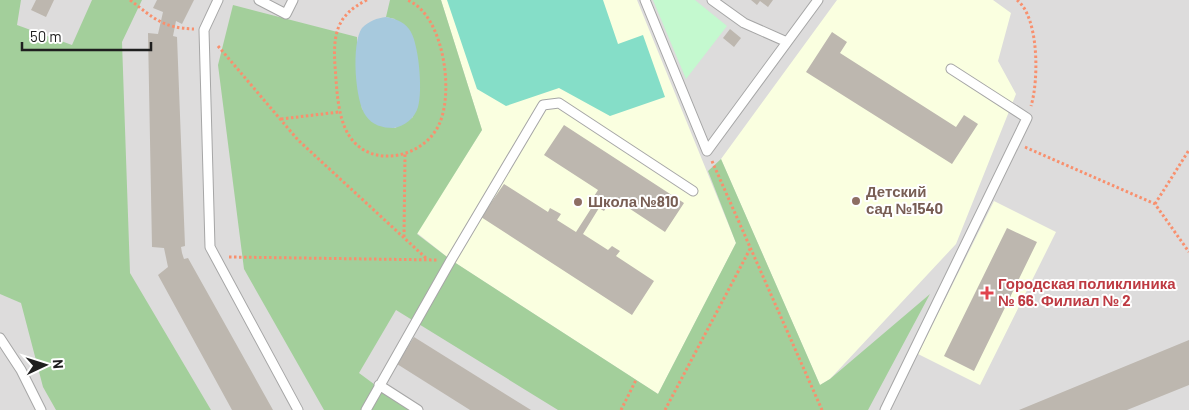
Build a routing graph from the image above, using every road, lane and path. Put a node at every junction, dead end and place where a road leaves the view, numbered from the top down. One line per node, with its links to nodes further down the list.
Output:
1 (130, 0): 11 (path)
2 (218, 0): 11 (lane)
3 (259, 0): 4 (lane)
4 (293, 0)
5 (367, 0): 14 (path)
6 (407, 0): 20 (path)
7 (645, 0): 19 (lane)
8 (712, 0): 12 (lane)
9 (818, 0): 12 (lane)
10 (1017, 0): 15 (path)
11 (204, 30): 16 (path); 26 (lane)
12 (787, 42): 19 (lane)
13 (951, 69): 15 (lane)
14 (339, 112): 16 (path); 20 (path)
15 (1027, 118): 17 (lane)
16 (281, 119): 23 (path)
17 (1015, 142): 22 (path); 39 (lane)
18 (1189, 150): 22 (path)
19 (708, 151): 24 (path)
20 (405, 153): 23 (path)
21 (694, 191): 28 (lane)
22 (1155, 204): 25 (path)
23 (404, 237): 27 (path)
24 (750, 249): 37 (path); 38 (path)
25 (1189, 252)
26 (215, 257): 27 (path); 33 (lane)
27 (427, 259): 28 (path)
28 (451, 260): 31 (lane)
29 (0, 338): 32 (lane)
30 (636, 380): 36 (path)
31 (379, 385): 34 (lane); 35 (lane)
32 (40, 410)
33 (298, 410)
34 (366, 410)
35 (418, 410)
36 (621, 410)
37 (665, 410)
38 (822, 410)
39 (885, 410)

